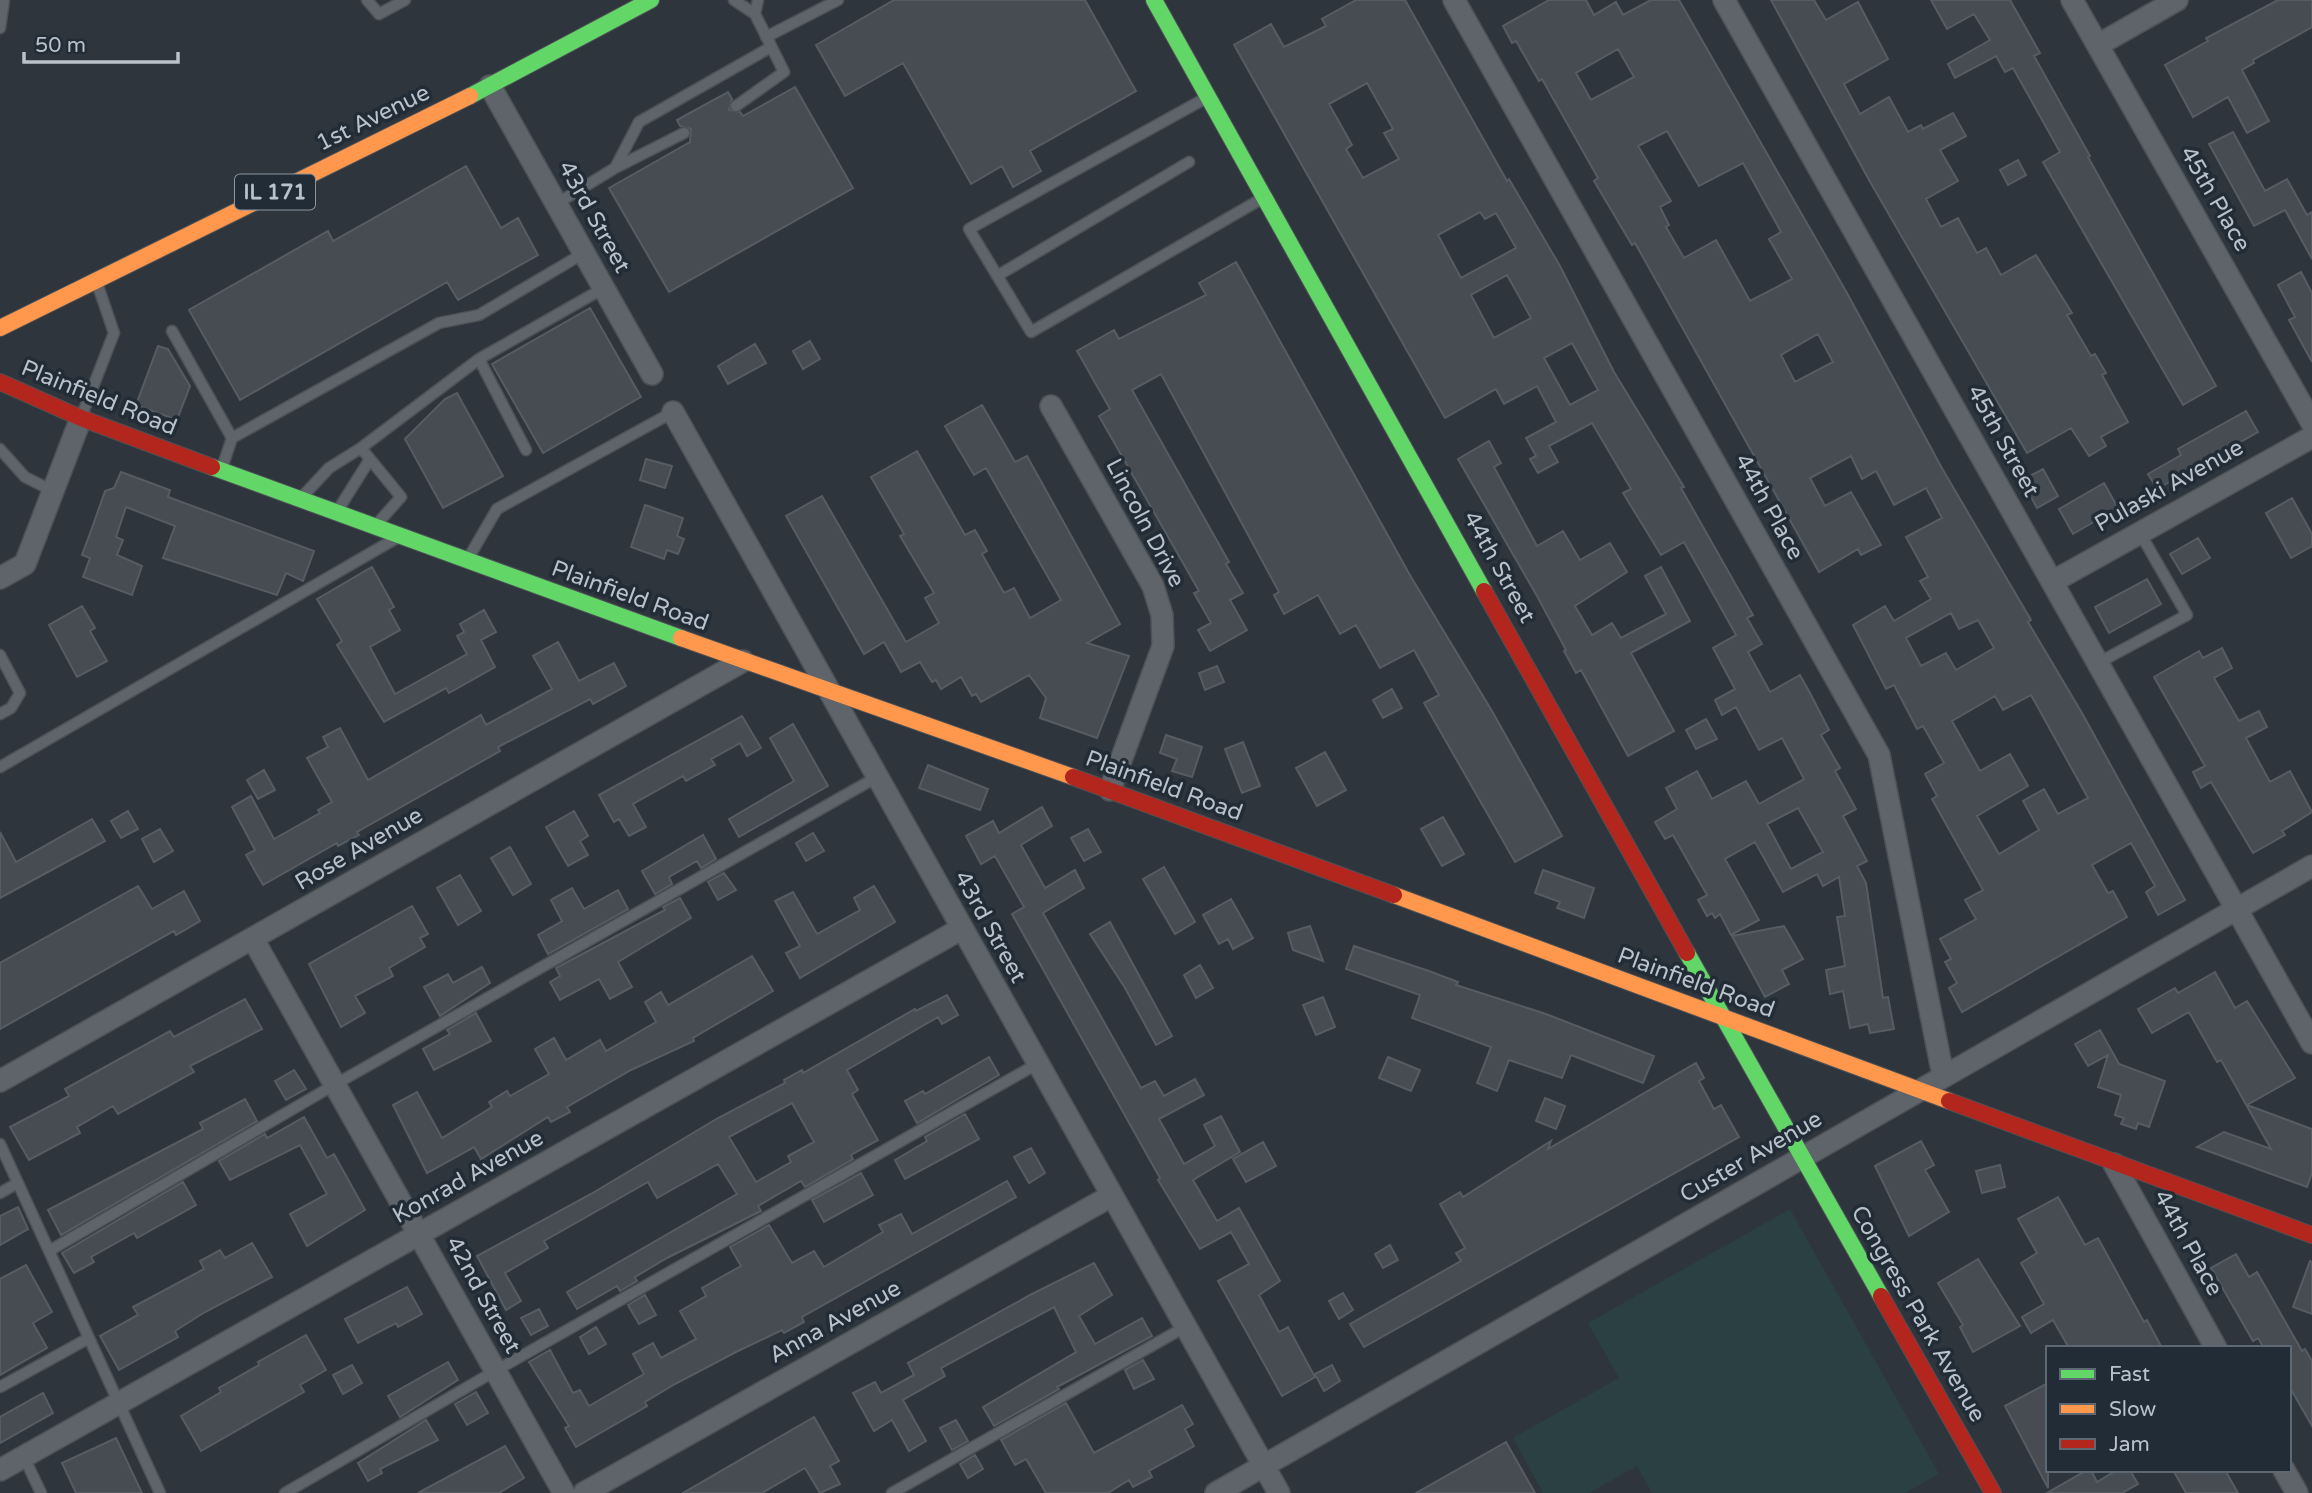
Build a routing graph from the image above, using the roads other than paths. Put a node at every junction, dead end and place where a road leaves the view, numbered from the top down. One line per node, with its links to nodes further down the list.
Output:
1 (4, 0): 14 (lane)
2 (367, 0): 3 (lane)
3 (405, 0)
4 (651, 0): 17 (street, 1st Avenue / IL 171)
5 (734, 0): 13 (lane)
6 (758, 0): 13 (lane)
7 (838, 0): 15 (lane)
8 (1154, 0): 18 (street, 44th Street)
9 (1454, 0): 70 (street, 44th Place)
10 (1724, 0): 54 (street, 45th Street)
11 (2072, 0): 16 (street, 45th Place)
12 (2177, 0): 16 (street)
13 (755, 14): 15 (lane)
14 (0, 28)
15 (769, 42): 19 (lane); 22 (lane)
16 (2098, 45): 34 (street, 45th Place)
17 (490, 86): 24 (street, 43rd Street); 27 (street, 1st Avenue / IL 171)
18 (1209, 96): 23 (street, 44th Street); 26 (lane)
19 (736, 106)
20 (684, 133): 22 (lane)
21 (1189, 162): 26 (lane)
22 (615, 168): 24 (lane)
23 (1265, 197): 26 (lane); 67 (street, 44th Street)
24 (556, 204): 25 (street, 43rd Street)
25 (584, 253): 28 (street, 43rd Street); 40 (lane)
26 (997, 276)
27 (96, 281): 29 (street, 1st Avenue / IL 171); 37 (lane)
28 (604, 288): 31 (lane); 32 (street, 43rd Street)
29 (0, 328)
30 (172, 331): 40 (lane)
31 (479, 359): 41 (lane); 43 (lane)
32 (652, 374)
33 (3, 388): 37 (street, Plainfield Road)
34 (2306, 399): 38 (street, 45th Place)
35 (1051, 406): 62 (street, Lincoln Drive)
36 (673, 412): 52 (lane); 58 (street, 43rd Street)
37 (81, 418): 45 (street, Plainfield Road); 46 (street)
38 (2312, 423)
39 (2312, 437): 50 (street, Pulaski Avenue)
40 (232, 438): 45 (lane)
41 (361, 447): 44 (lane); 47 (lane)
42 (0, 449): 46 (lane)
43 (526, 450)
44 (370, 459): 48 (lane); 49 (lane)
45 (221, 470): 47 (street, Plainfield Road)
46 (52, 491): 53 (street)
47 (300, 499): 48 (street, Plainfield Road)
48 (337, 512): 49 (street, Plainfield Road)
49 (375, 526): 51 (street, Plainfield Road)
50 (2140, 533): 54 (street, Pulaski Avenue); 57 (lane)
51 (401, 536): 52 (street, Plainfield Road); 60 (lane)
52 (468, 560): 56 (street, Plainfield Road)
53 (0, 578)
54 (2052, 582): 57 (street, 45th Street)
55 (0, 655): 59 (lane)
56 (743, 661): 58 (street, Plainfield Road); 66 (street, Rose Avenue)
57 (2098, 663): 64 (street, 45th Street)
58 (830, 692): 61 (street, 43rd Street); 62 (street, Plainfield Road)
59 (0, 714)
60 (0, 767)
61 (877, 777): 65 (street, 43rd Street); 72 (lane)
62 (1110, 790): 67 (street, Plainfield Road)
63 (2312, 866): 64 (street, Custer Avenue)
64 (2237, 907): 68 (street, 45th Street); 70 (street, Custer Avenue)
65 (961, 929): 69 (street, 43rd Street); 80 (street, Konrad Avenue)
66 (253, 939): 71 (street, Rose Avenue); 72 (street, 42nd Street)
67 (1726, 1018): 73 (street, Plainfield Road); 75 (street, 44th Street)
68 (2312, 1043)
69 (1037, 1064): 79 (street, 43rd Street); 86 (lane)
70 (1943, 1075): 73 (street, Custer Avenue)
71 (0, 1081)
72 (334, 1085): 80 (street, 42nd Street); 82 (lane)
73 (1919, 1089): 75 (street, Custer Avenue); 76 (street, Plainfield Road)
74 (0, 1144): 77 (lane)
75 (1802, 1158): 90 (street, Custer Avenue); 101 (street, Congress Park Avenue)
76 (2114, 1164): 81 (street, Plainfield Road); 85 (street, 44th Place)
77 (18, 1183): 78 (lane); 82 (lane)
78 (0, 1193)
79 (1111, 1196): 83 (street, 43rd Street); 97 (street, Anna Avenue)
80 (419, 1235): 86 (street, 42nd Street); 88 (street, Konrad Avenue)
81 (2312, 1235)
82 (49, 1251): 84 (lane)
83 (1185, 1326): 90 (street, 43rd Street); 98 (lane)
84 (89, 1338): 87 (lane); 88 (lane)
85 (2215, 1346)
86 (495, 1371): 95 (lane); 96 (street, 42nd Street)
87 (0, 1387)
88 (119, 1403): 89 (street, Konrad Avenue); 94 (lane)
89 (24, 1457): 91 (street, Konrad Avenue); 93 (lane)
90 (1264, 1466): 99 (street, Custer Avenue); 100 (street, 43rd Street)
91 (0, 1470)
92 (2285, 1472): 102 (street)
93 (41, 1493)
94 (160, 1493)
95 (285, 1493)
96 (564, 1493)
97 (584, 1493)
98 (892, 1493)
99 (1216, 1493)
100 (1279, 1493)
101 (1993, 1493)
102 (2297, 1493)

